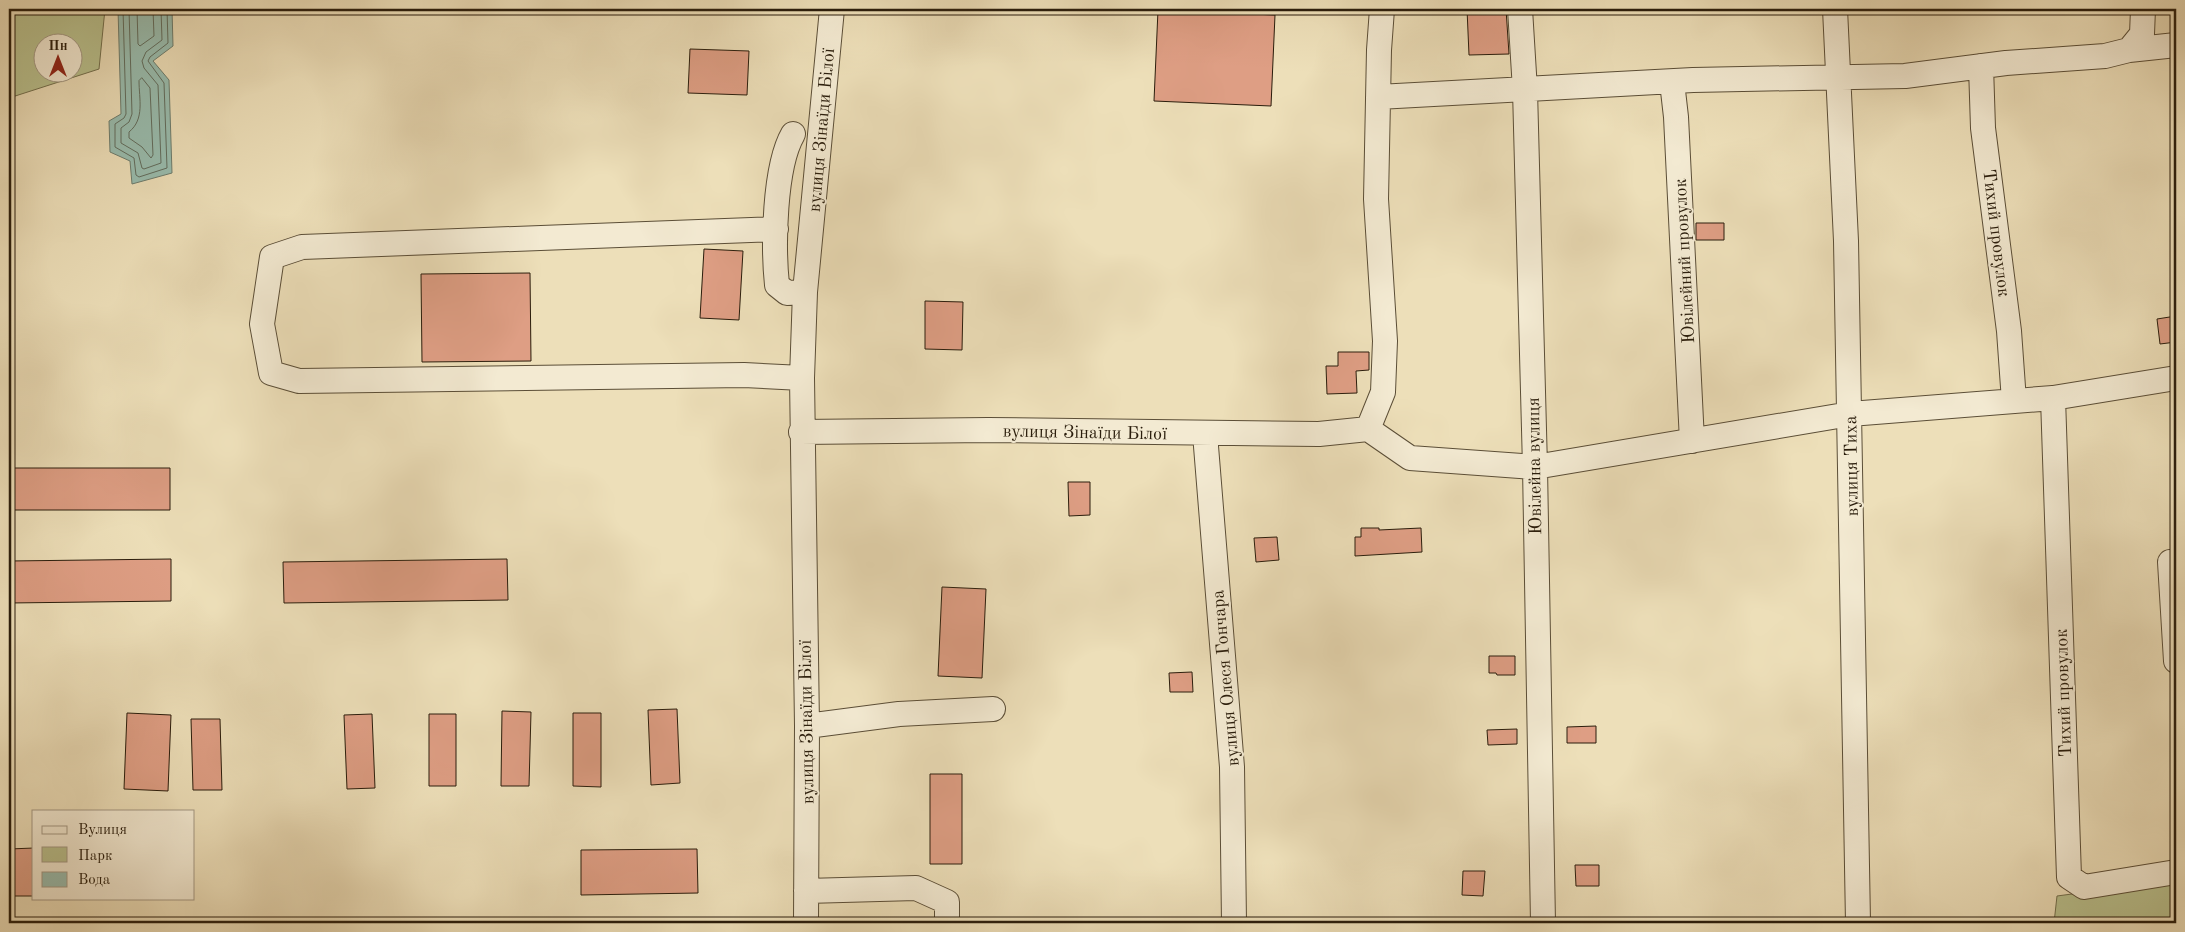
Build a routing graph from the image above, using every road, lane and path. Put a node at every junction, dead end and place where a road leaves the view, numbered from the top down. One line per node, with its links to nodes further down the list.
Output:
1 (832, 9): 15 (street, вулиця Зінаїди Білої)
2 (1382, 9): 12 (street)
3 (1520, 9): 11 (street, Ювілейна вулиця)
4 (1835, 9): 9 (street, вулиця Тиха)
5 (2143, 9): 7 (street)
6 (2176, 45): 7 (street)
7 (2129, 50): 8 (street)
8 (1981, 66): 9 (street); 19 (street, Тихий провулок)
9 (1837, 76): 10 (street); 20 (street, вулиця Тиха)
10 (1672, 82): 11 (street); 24 (street, Ювілейний провулок)
11 (1525, 90): 12 (street); 25 (street, Ювілейна вулиця)
12 (1378, 97): 21 (street)
13 (794, 134): 14 (street)
14 (776, 229): 15 (street); 16 (street)
15 (805, 292): 16 (street, вулиця Зінаїди Білої)
16 (802, 378): 22 (street, вулиця Зінаїди Білої)
17 (2176, 378): 18 (street)
18 (2053, 398): 19 (street); 30 (street, Тихий провулок)
19 (2014, 401): 20 (street)
20 (1850, 414): 24 (street); 36 (street, вулиця Тиха)
21 (1368, 429): 23 (street, вулиця Зінаїди Білої); 25 (street)
22 (802, 432): 23 (street, вулиця Зінаїди Білої); 29 (street, вулиця Зінаїди Білої)
23 (1205, 434): 34 (street, вулиця Олеся Гончара)
24 (1692, 441): 25 (street)
25 (1535, 467): 35 (street, Ювілейна вулиця)
26 (2170, 562): 27 (street)
27 (2176, 661)
28 (993, 708): 29 (street)
29 (807, 726): 31 (street, вулиця Зінаїди Білої)
30 (2176, 872)
31 (806, 891): 32 (street, вулиця Зінаїди Білої); 33 (street)
32 (806, 923)
33 (947, 923)
34 (1234, 923)
35 (1543, 923)
36 (1858, 923)

